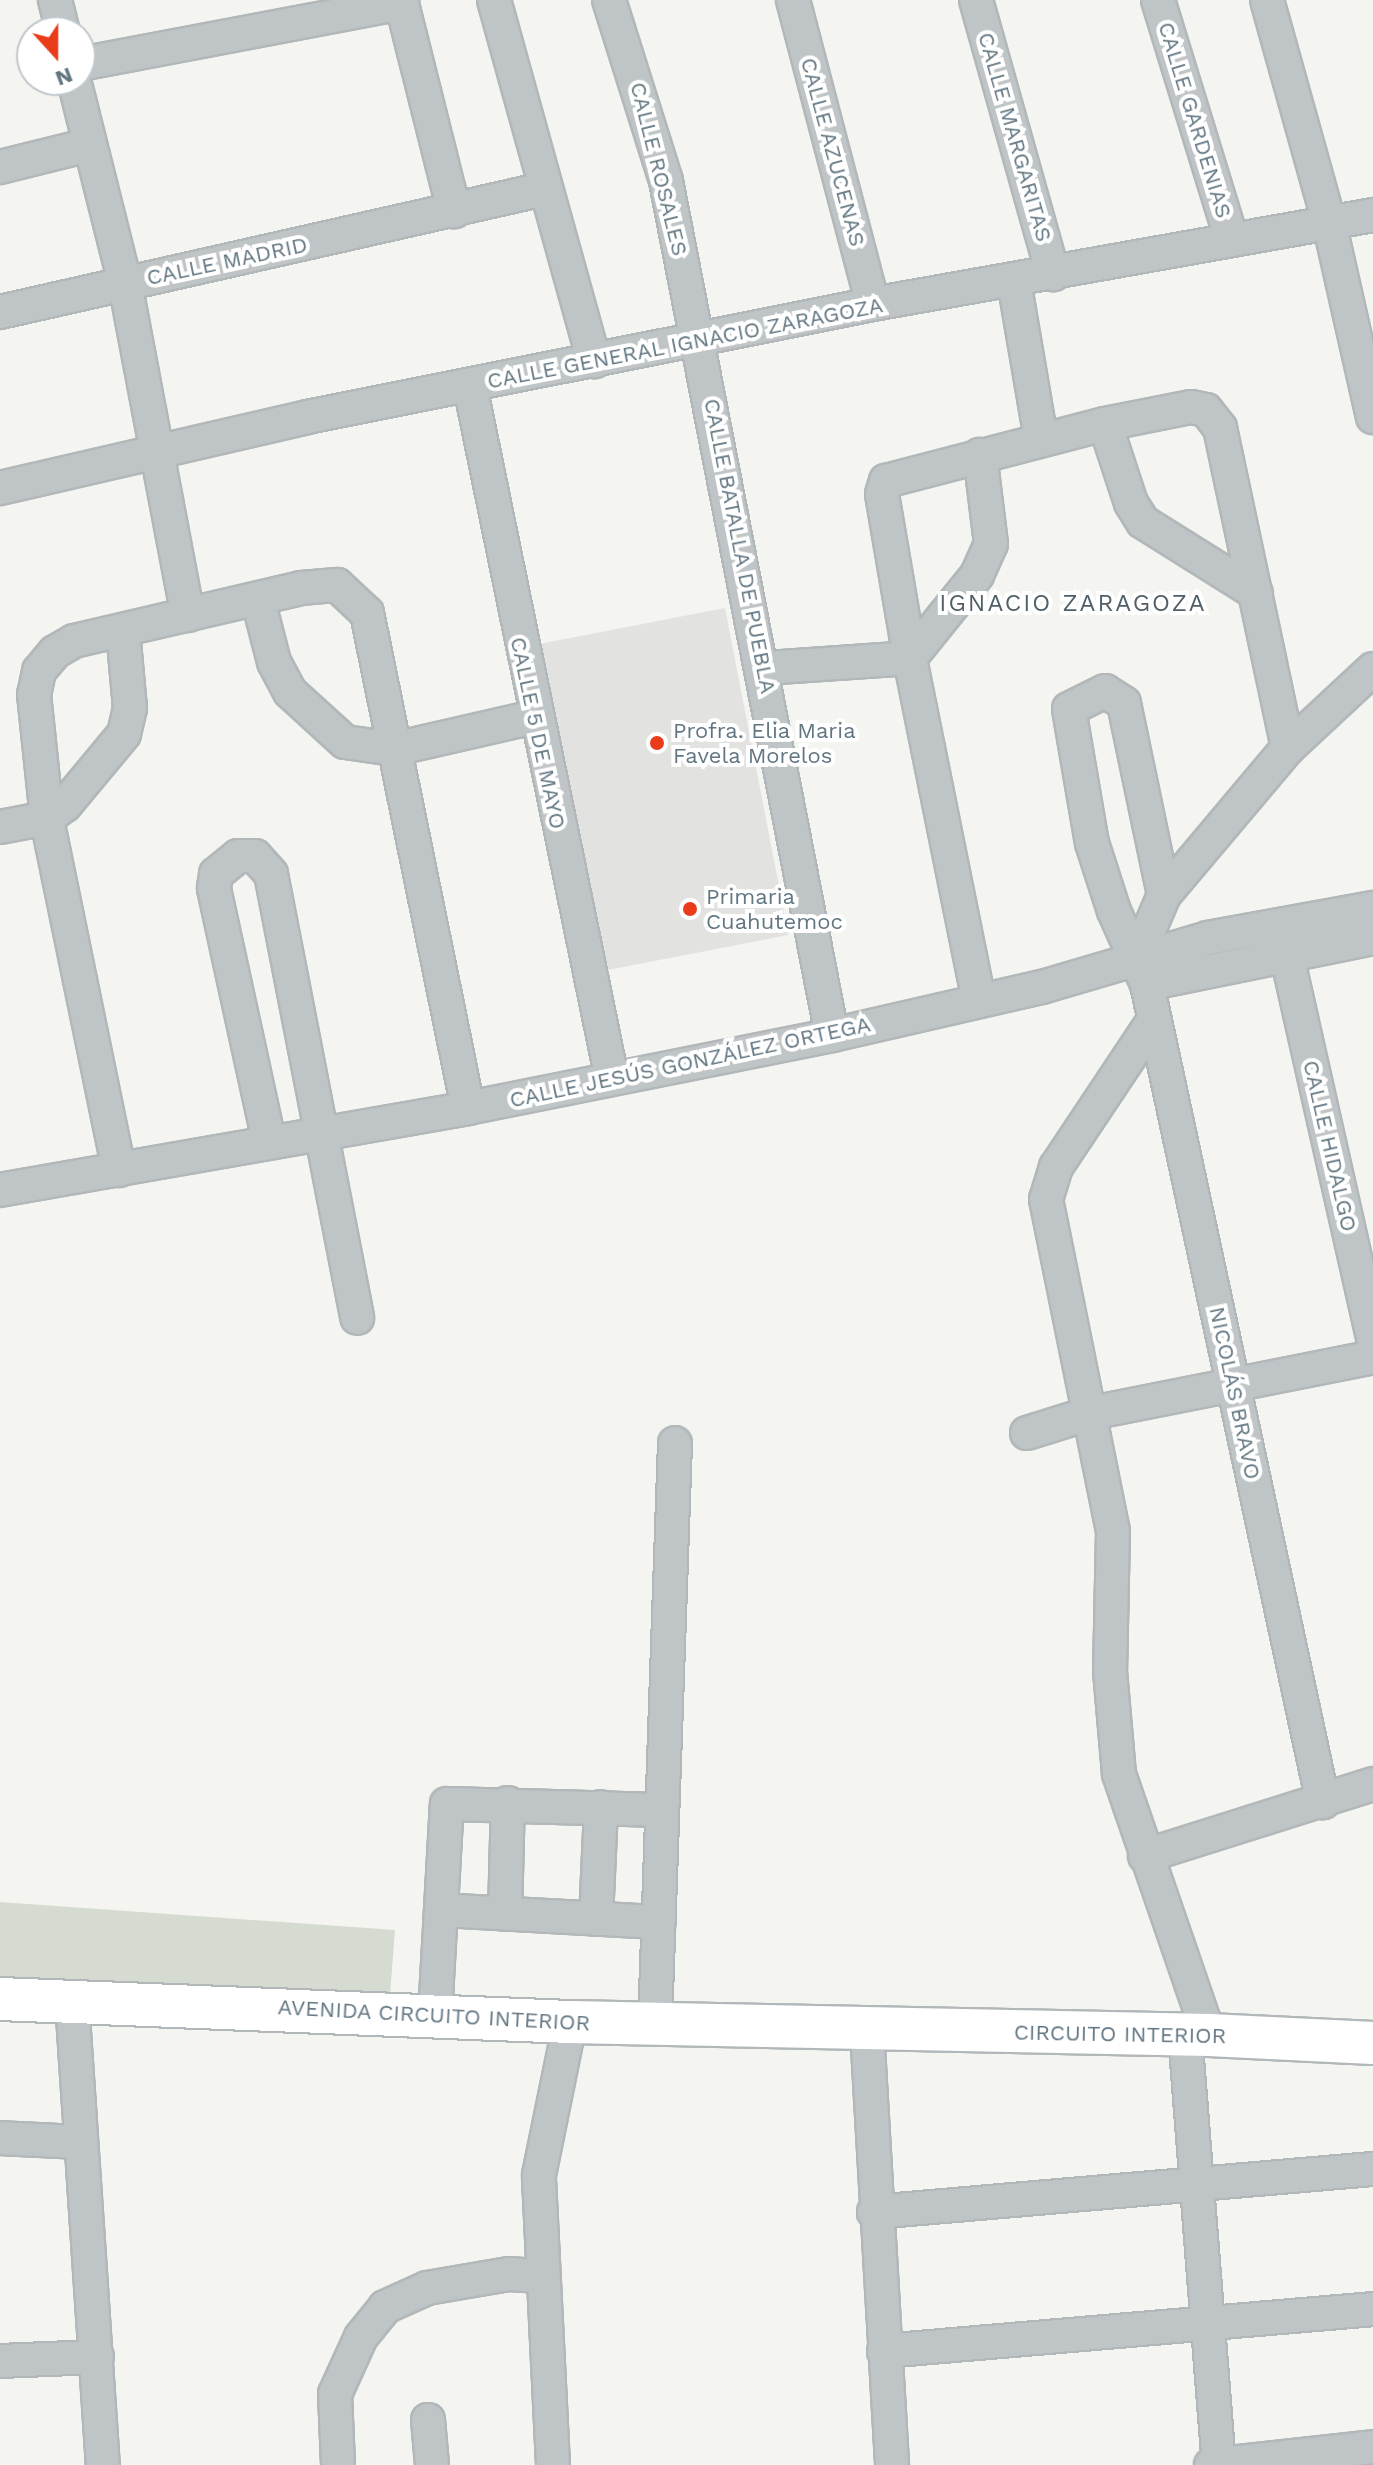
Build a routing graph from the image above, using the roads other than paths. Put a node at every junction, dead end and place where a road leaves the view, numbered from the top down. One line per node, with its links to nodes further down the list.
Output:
1 (494, 0): 12 (street)
2 (609, 0): 22 (street, CALLE ROSALES)
3 (793, 0): 20 (street, CALLE AZUCENAS)
4 (976, 0): 17 (street, CALLE MARGARITAS)
5 (1158, 0): 16 (street, CALLE GARDENIAS)
6 (1267, 0): 15 (street)
7 (402, 2): 8 (street); 13 (street)
8 (96, 61)
9 (78, 96): 10 (street)
10 (89, 145): 11 (street); 19 (street)
11 (0, 167)
12 (544, 189): 13 (street, CALLE MADRID); 23 (street)
13 (454, 211): 19 (street, CALLE MADRID)
14 (1373, 215): 15 (street, CALLE GENERAL IGNACIO ZARAGOZA)
15 (1329, 222): 16 (street, CALLE GENERAL IGNACIO ZARAGOZA); 25 (street)
16 (1232, 240): 17 (street, CALLE GENERAL IGNACIO ZARAGOZA)
17 (1053, 274): 18 (street, CALLE GENERAL IGNACIO ZARAGOZA)
18 (1014, 281): 20 (street, CALLE GENERAL IGNACIO ZARAGOZA); 27 (street)
19 (125, 283): 21 (street, CALLE MADRID); 28 (street)
20 (873, 304): 22 (street, CALLE GENERAL IGNACIO ZARAGOZA)
21 (0, 312)
22 (699, 341): 23 (street, CALLE GENERAL IGNACIO ZARAGOZA); 36 (street, CALLE BATALLA DE PUEBLA)
23 (594, 361): 24 (street, CALLE GENERAL IGNACIO ZARAGOZA)
24 (470, 386): 28 (street, CALLE GENERAL IGNACIO ZARAGOZA); 38 (street, CALLE 5 DE MAYO)
25 (1373, 417)
26 (1105, 424): 27 (street); 31 (street); 31 (street)
27 (1041, 439): 29 (street)
28 (158, 449): 30 (street, CALLE GENERAL IGNACIO ZARAGOZA); 33 (street)
29 (980, 455): 35 (street); 35 (street)
30 (0, 488)
31 (1256, 593): 39 (street)
32 (258, 600): 33 (street); 40 (street); 40 (street)
33 (188, 615): 34 (street)
34 (123, 631): 41 (street); 41 (street)
35 (910, 658): 36 (street); 47 (street)
36 (765, 668): 49 (street, CALLE BATALLA DE PUEBLA)
37 (1373, 669): 39 (street)
38 (534, 717): 40 (street); 50 (street, CALLE 5 DE MAYO)
39 (1288, 748): 43 (street)
40 (394, 749): 51 (street)
41 (47, 818): 42 (street); 54 (street)
42 (0, 827)
43 (1164, 895): 46 (street); 46 (street, NICOLÁS BRAVO)
44 (1372, 914): 45 (street, CALLE JESÚS GONZÁLEZ ORTEGA); 46 (street, CALLE JESÚS GONZÁLEZ ORTEGA)
45 (1287, 956): 46 (street, CALLE JESÚS GONZÁLEZ ORTEGA); 57 (street, CALLE HIDALGO)
46 (1142, 970): 47 (street, CALLE JESÚS GONZÁLEZ ORTEGA); 48 (street, NICOLÁS BRAVO)
47 (979, 1001): 49 (street, CALLE JESÚS GONZÁLEZ ORTEGA)
48 (1154, 1020): 59 (street, NICOLÁS BRAVO); 60 (street)
49 (832, 1035): 50 (street, CALLE JESÚS GONZÁLEZ ORTEGA)
50 (612, 1079): 51 (street, CALLE JESÚS GONZÁLEZ ORTEGA)
51 (468, 1108): 52 (street, CALLE JESÚS GONZÁLEZ ORTEGA)
52 (321, 1134): 53 (street, CALLE JESÚS GONZÁLEZ ORTEGA); 53 (street); 56 (street)
53 (269, 1141): 54 (street, CALLE JESÚS GONZÁLEZ ORTEGA)
54 (119, 1170): 55 (street, CALLE JESÚS GONZÁLEZ ORTEGA)
55 (0, 1190)
56 (357, 1318)
57 (1373, 1337)
58 (1373, 1357): 59 (street)
59 (1233, 1387): 60 (street); 64 (street, NICOLÁS BRAVO)
60 (1091, 1413): 61 (street); 68 (street)
61 (1027, 1433)
62 (675, 1443): 67 (street)
63 (1373, 1784): 64 (street)
64 (1323, 1802): 68 (street)
65 (508, 1803): 66 (street); 69 (street); 70 (street)
66 (601, 1807): 67 (street); 71 (street)
67 (662, 1810): 72 (street)
68 (1145, 1856): 79 (street)
69 (441, 1910): 70 (street); 75 (street)
70 (505, 1914): 71 (street)
71 (596, 1919): 72 (street)
72 (659, 1922): 77 (street)
73 (0, 1999): 74 (main road, AVENIDA CIRCUITO INTERIOR)
74 (72, 2001): 75 (main road, AVENIDA CIRCUITO INTERIOR); 82 (street)
75 (435, 2016): 76 (main road, AVENIDA CIRCUITO INTERIOR)
76 (570, 2022): 77 (main road, AVENIDA CIRCUITO INTERIOR); 86 (street)
77 (655, 2024): 78 (main road, AVENIDA CIRCUITO INTERIOR)
78 (867, 2030): 79 (main road, CIRCUITO INTERIOR); 85 (street)
79 (1197, 2034): 80 (main road, CIRCUITO INTERIOR); 84 (street)
80 (1373, 2043)
81 (0, 2138): 82 (street)
82 (79, 2142): 90 (street)
83 (1373, 2169): 84 (street)
84 (1193, 2182): 85 (street); 88 (street)
85 (874, 2212): 89 (street)
86 (540, 2276): 95 (street); 97 (street)
87 (1373, 2309): 88 (street)
88 (1209, 2322): 89 (street); 100 (street)
89 (884, 2351): 98 (street)
90 (97, 2357): 91 (street); 94 (street)
91 (0, 2361)
92 (428, 2420): 96 (street)
93 (1373, 2447): 100 (street)
94 (103, 2465)
95 (338, 2465)
96 (432, 2465)
97 (553, 2465)
98 (892, 2465)
99 (1211, 2465): 100 (street)
100 (1219, 2465)

